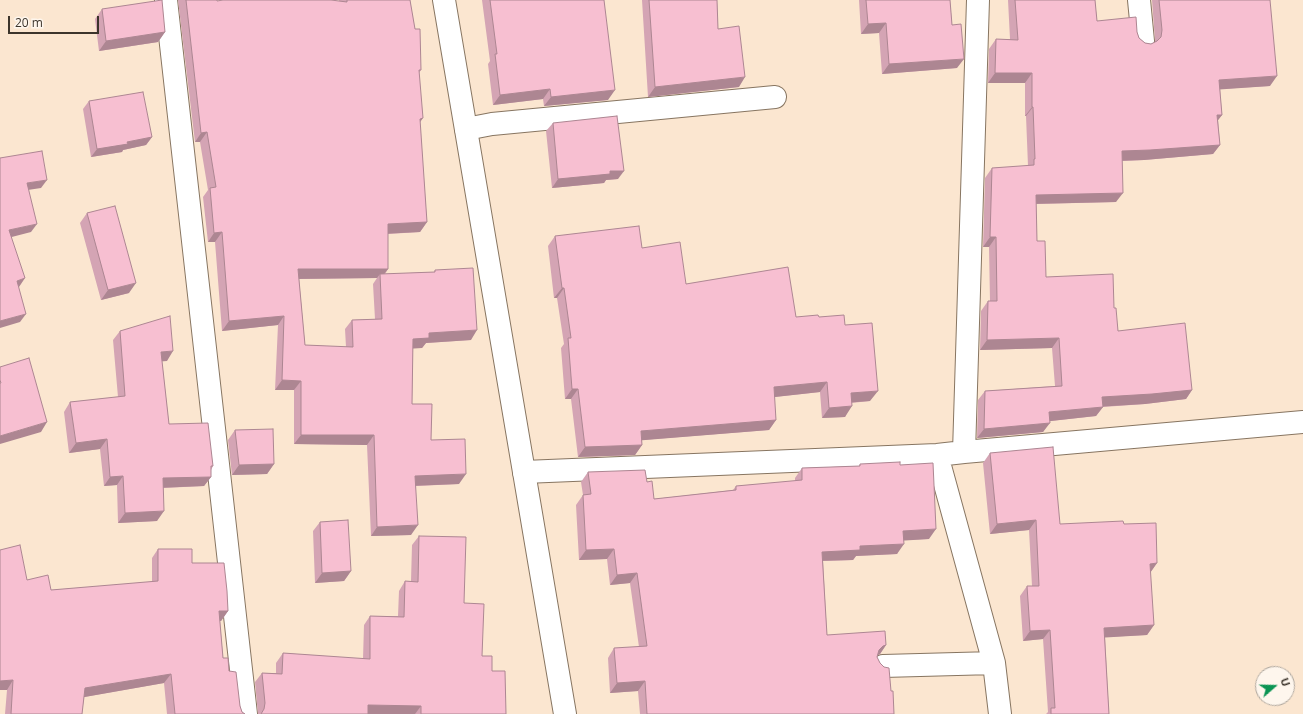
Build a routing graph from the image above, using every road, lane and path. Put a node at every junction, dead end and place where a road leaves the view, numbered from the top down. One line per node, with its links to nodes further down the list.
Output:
1 (166, 0): 14 (street)
2 (444, 0): 7 (street)
3 (978, 0): 9 (street)
4 (1139, 0): 5 (street)
5 (1143, 41)
6 (774, 97): 7 (street)
7 (466, 129): 11 (street)
8 (1303, 422): 9 (street)
9 (964, 452): 10 (street)
10 (938, 455): 11 (street); 12 (street)
11 (524, 472): 15 (street)
12 (994, 663): 13 (street); 16 (street)
13 (883, 666)
14 (246, 714)
15 (565, 714)
16 (1000, 714)

